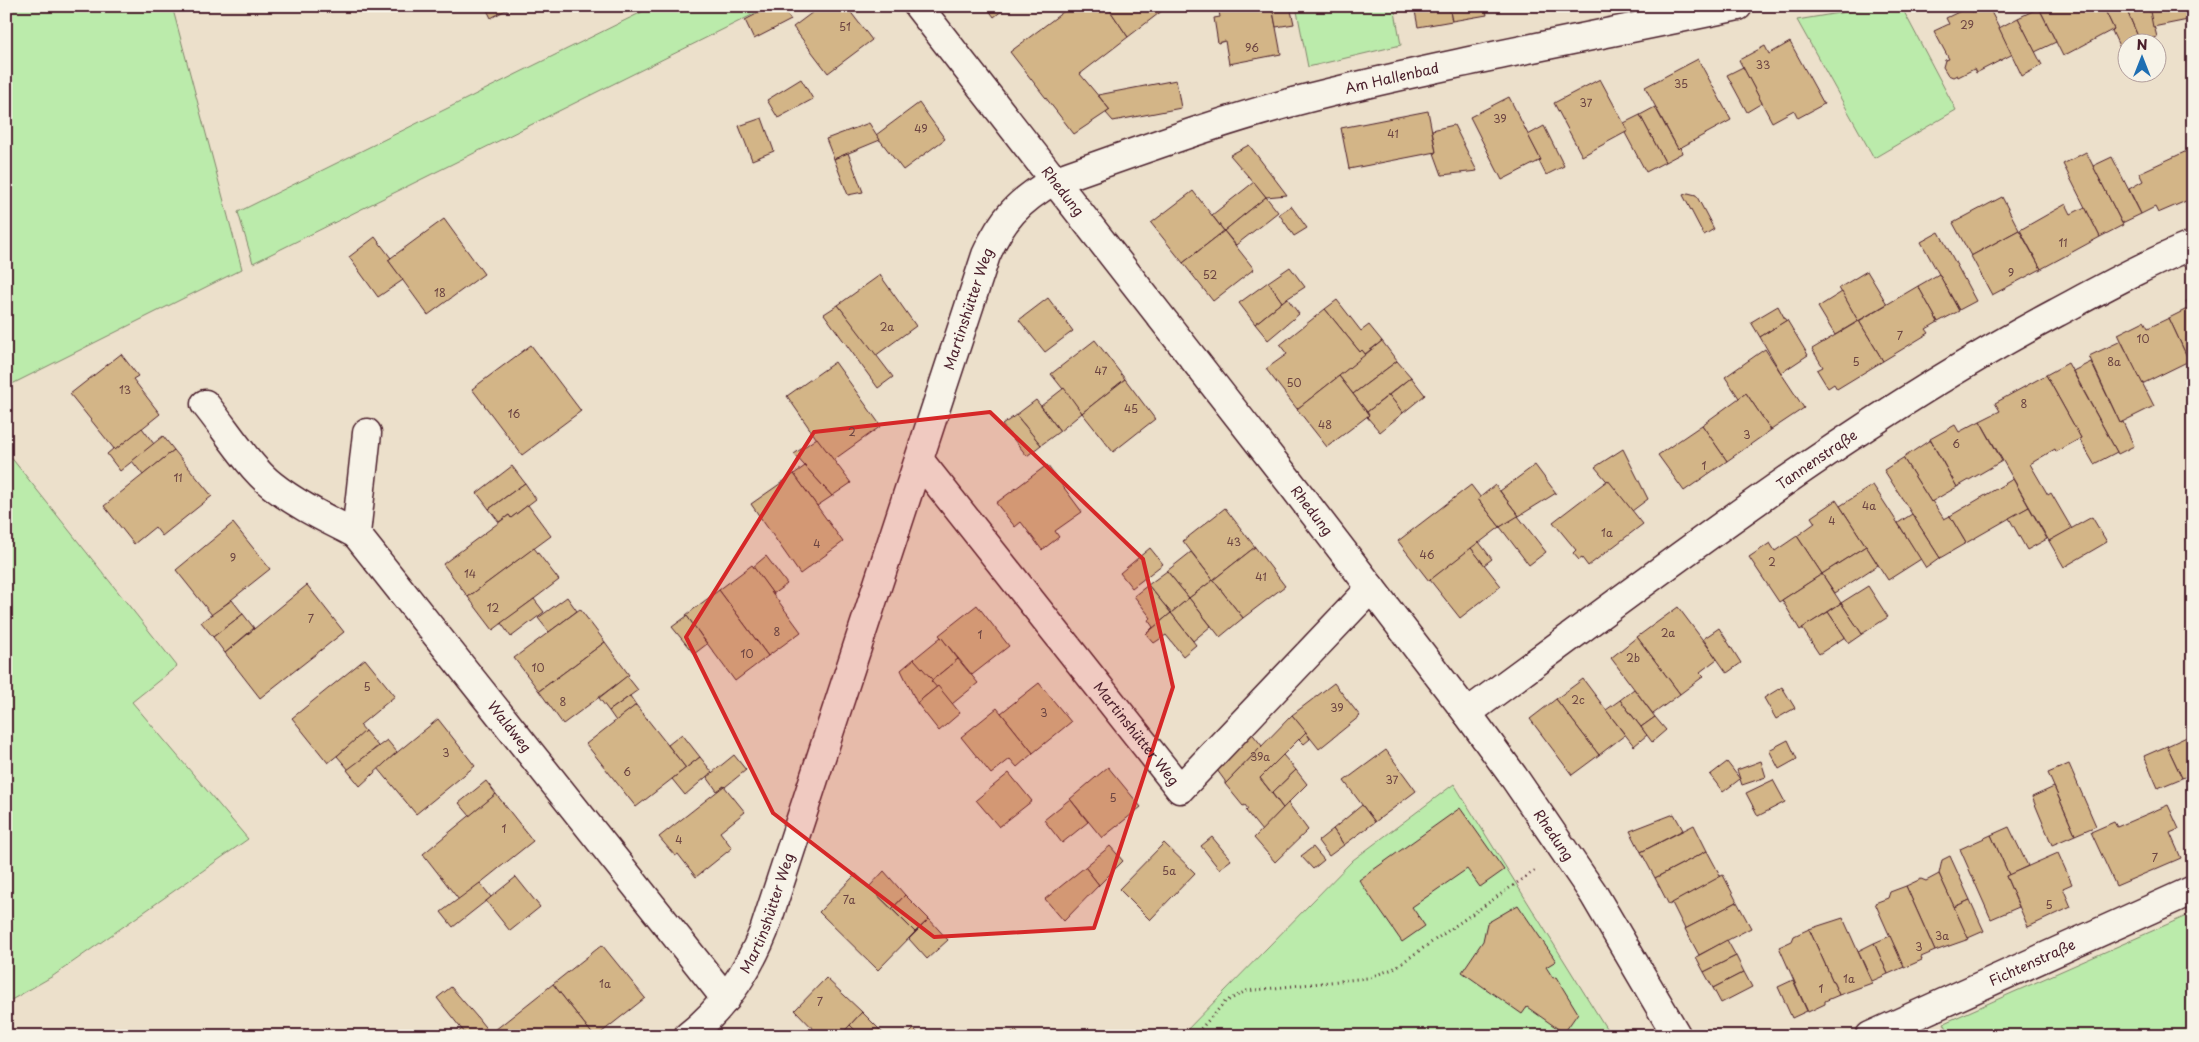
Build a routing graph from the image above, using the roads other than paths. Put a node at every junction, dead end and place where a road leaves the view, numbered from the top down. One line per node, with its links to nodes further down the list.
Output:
1 (918, 6): 3 (street, Rhedung)
2 (1738, 6): 3 (street, Am Hallenbad)
3 (1053, 181): 7 (street, Martinshütter Weg); 9 (street, Rhedung)
4 (2193, 245): 10 (street, Tannenstraße)
5 (205, 404): 8 (street)
6 (367, 433): 8 (street)
7 (920, 460): 9 (street, Martinshütter Weg); 12 (street, Martinshütter Weg)
8 (356, 534): 12 (street, Waldweg)
9 (1372, 588): 10 (street, Rhedung)
10 (1467, 714): 14 (street, Rhedung)
11 (2193, 890): 15 (street, Fichtenstraße)
12 (726, 999): 13 (street, Martinshütter Weg)
13 (688, 1036)
14 (1677, 1036)
15 (1870, 1036)

